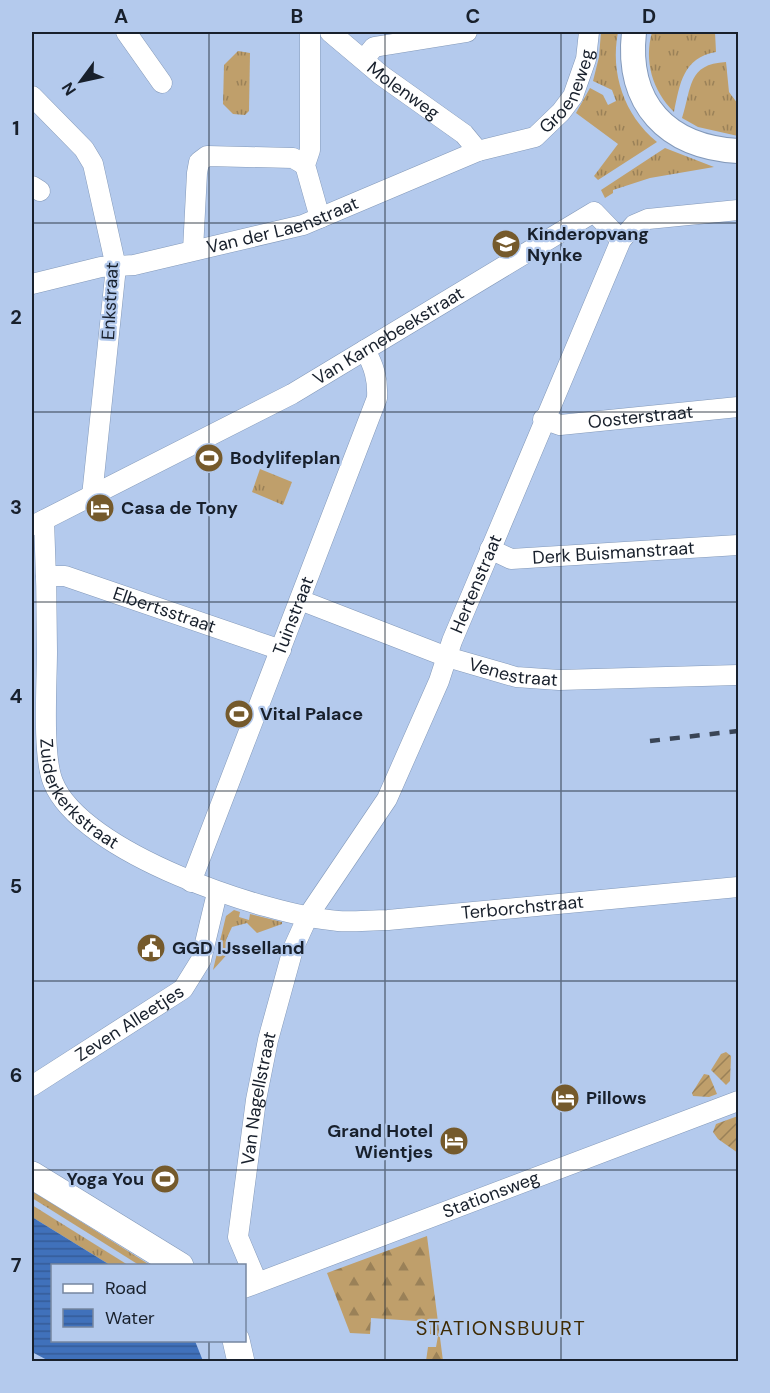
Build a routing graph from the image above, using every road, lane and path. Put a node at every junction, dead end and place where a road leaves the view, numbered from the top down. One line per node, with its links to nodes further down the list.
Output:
1 (126, 32): 8 (street)
2 (310, 32): 13 (street)
3 (330, 32): 7 (street, Molenweg)
4 (467, 32): 7 (street)
5 (589, 32): 10 (street, Groeneweg)
6 (634, 32): 12 (street)
7 (364, 59): 11 (street, Molenweg)
8 (162, 83)
9 (32, 96): 18 (street, Enkstraat)
10 (526, 140): 11 (street, Van der Laenstraat)
11 (478, 151): 15 (street, Van der Laenstraat)
12 (738, 152)
13 (305, 165): 15 (street); 17 (street)
14 (738, 210): 16 (street)
15 (320, 218): 17 (street, Van der Laenstraat)
16 (621, 240): 20 (street, Van Karnebeekstraat); 22 (street, Hertenstraat)
17 (194, 250): 18 (street, Van der Laenstraat)
18 (116, 267): 19 (street, Van der Laenstraat); 23 (street, Enkstraat)
19 (32, 284)
20 (365, 350): 23 (street, Van Karnebeekstraat); 28 (street, Tuinstraat)
21 (738, 407): 22 (street, Oosterstraat)
22 (543, 419): 26 (street, Hertenstraat)
23 (92, 496): 24 (street, Van Karnebeekstraat)
24 (38, 523): 27 (street, Zuiderkerkstraat)
25 (738, 544): 26 (street, Derk Buismanstraat)
26 (490, 549): 30 (street, Hertenstraat)
27 (46, 576): 29 (street, Elbertsstraat); 32 (street, Zuiderkerkstraat)
28 (300, 600): 29 (street, Tuinstraat); 30 (street, Venestraat)
29 (281, 650): 32 (street, Tuinstraat)
30 (447, 657): 31 (street, Venestraat); 35 (street, Hertenstraat)
31 (738, 675)
32 (190, 882): 34 (street, Zuiderkerkstraat)
33 (738, 887): 35 (street, Terborchstraat)
34 (217, 893): 35 (street); 36 (street, Zeven Alleetjes)
35 (308, 916): 40 (street, Van Nagellstraat)
36 (32, 1086)
37 (738, 1101): 42 (street, Stationsweg)
38 (32, 1175): 39 (main road)
39 (177, 1264)
40 (245, 1264)
41 (246, 1268): 42 (street, Van Nagellstraat)
42 (251, 1285)
43 (236, 1342): 44 (main road)
44 (241, 1362)

